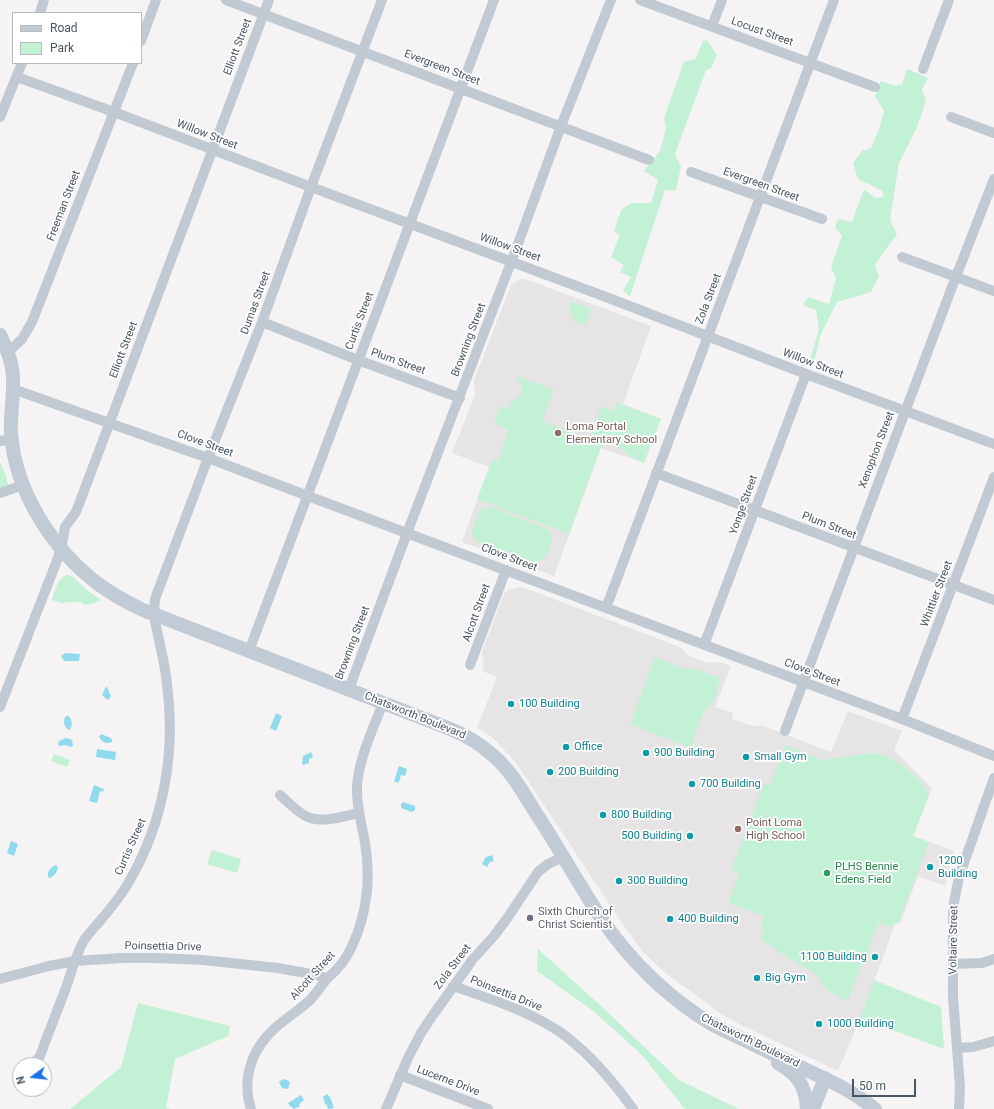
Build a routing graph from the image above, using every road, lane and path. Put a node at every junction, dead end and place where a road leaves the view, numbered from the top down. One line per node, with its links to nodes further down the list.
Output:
1 (44, 0): 12 (street)
2 (156, 0): 15 (street)
3 (226, 0): 13 (street, Evergreen Street)
4 (269, 0): 13 (street, Elliott Street)
5 (382, 0): 16 (street, Dumas Street)
6 (494, 0): 23 (street, Curtis Street)
7 (611, 0): 27 (street, Browning Street)
8 (640, 0): 14 (street, Locust Street)
9 (722, 0): 14 (street)
10 (834, 0): 17 (street, Zola Street)
11 (949, 0): 20 (street)
12 (40, 12)
13 (263, 14): 16 (street, Evergreen Street); 29 (street, Elliott Street)
14 (712, 26): 17 (street, Locust Street)
15 (142, 38)
16 (363, 52): 23 (street, Evergreen Street); 33 (street, Dumas Street)
17 (811, 63): 22 (street, Locust Street); 34 (street, Zola Street)
18 (22, 64): 21 (street)
19 (133, 64): 24 (street, Freeman Street)
20 (923, 69)
21 (17, 77): 24 (street, Willow Street); 25 (street)
22 (875, 87)
23 (461, 89): 27 (street, Evergreen Street); 36 (street, Curtis Street)
24 (114, 112): 29 (street, Willow Street); 44 (street, Freeman Street)
25 (0, 117)
26 (951, 117): 28 (street)
27 (561, 126): 30 (street, Evergreen Street); 38 (street, Browning Street)
28 (994, 133)
29 (212, 150): 33 (street, Willow Street); 50 (street, Elliott Street)
30 (648, 160)
31 (691, 172): 34 (street, Evergreen Street)
32 (994, 179): 39 (street, Xenophon Street)
33 (310, 188): 36 (street, Willow Street); 41 (street, Dumas Street)
34 (760, 197): 35 (street, Evergreen Street); 43 (street, Zola Street)
35 (822, 220)
36 (410, 224): 38 (street, Willow Street); 45 (street, Curtis Street)
37 (902, 257): 39 (street)
38 (511, 262): 43 (street, Willow Street); 48 (street, Browning Street)
39 (956, 277): 40 (street); 49 (street, Xenophon Street)
40 (994, 291)
41 (262, 322): 45 (street, Plum Street); 53 (street, Dumas Street)
42 (0, 335): 44 (main road)
43 (707, 337): 46 (street, Willow Street); 54 (street, Zola Street)
44 (8, 352): 47 (main road)
45 (358, 360): 48 (street, Plum Street); 58 (street, Curtis Street)
46 (806, 374): 49 (street, Willow Street); 59 (street, Yonge Street)
47 (13, 395): 50 (street, Clove Street); 51 (main road)
48 (460, 398): 60 (street, Browning Street)
49 (905, 411): 52 (street, Willow Street); 61 (street, Xenophon Street)
50 (109, 423): 53 (street, Clove Street); 62 (street, Elliott Street)
51 (4, 438): 56 (main road, Chatsworth Boulevard)
52 (994, 444)
53 (208, 458): 58 (street, Clove Street); 67 (street, Dumas Street)
54 (656, 473): 59 (street, Plum Street); 66 (street, Zola Street)
55 (994, 477): 64 (street, Whittier Street)
56 (23, 485): 57 (street); 62 (main road, Chatsworth Boulevard)
57 (0, 493)
58 (308, 496): 60 (street, Clove Street); 69 (street, Curtis Street)
59 (755, 510): 61 (street, Plum Street); 68 (street, Yonge Street)
60 (407, 533): 63 (street, Clove Street); 72 (street, Browning Street)
61 (853, 548): 64 (street, Plum Street); 71 (street, Xenophon Street)
62 (61, 549): 67 (main road, Chatsworth Boulevard); 74 (street, Elliott Street)
63 (506, 570): 66 (street, Clove Street); 70 (street, Alcott Street)
64 (953, 585): 65 (street, Plum Street); 75 (street, Whittier Street)
65 (994, 600)
66 (606, 608): 68 (street, Clove Street)
67 (154, 614): 69 (main road, Chatsworth Boulevard); 83 (street, Curtis Street)
68 (704, 645): 71 (street, Clove Street)
69 (249, 651): 72 (main road, Chatsworth Boulevard)
70 (470, 665)
71 (803, 683): 75 (street, Clove Street); 76 (street, Xenophon Street)
72 (349, 689): 73 (main road, Chatsworth Boulevard)
73 (383, 703): 80 (street, Alcott Street); 81 (main road, Chatsworth Boulevard)
74 (0, 707)
75 (902, 719): 77 (street, Clove Street)
76 (785, 731)
77 (994, 756)
78 (994, 778): 84 (street, Voltaire Street)
79 (280, 795): 80 (street)
80 (359, 814): 85 (street, Alcott Street)
81 (563, 857): 87 (street, Zola Street); 88 (main road, Chatsworth Boulevard)
82 (994, 959): 84 (street)
83 (74, 961): 85 (street, Poinsettia Drive); 86 (street, Poinsettia Drive); 91 (street, Curtis Street)
84 (953, 964): 90 (street, Voltaire Street)
85 (327, 978): 94 (street, Alcott Street)
86 (0, 979)
87 (453, 986): 92 (street, Zola Street); 97 (street, Poinsettia Drive)
88 (744, 1039): 93 (main road, Chatsworth Boulevard); 98 (main road)
89 (994, 1041): 90 (street)
90 (957, 1048): 101 (street, Voltaire Street)
91 (39, 1057)
92 (400, 1075): 95 (street, Zola Street); 96 (street, Lucerne Drive)
93 (826, 1078): 99 (main road); 100 (main road, Chatsworth Boulevard)
94 (251, 1109)
95 (386, 1109)
96 (488, 1109)
97 (633, 1109)
98 (807, 1109)
99 (813, 1109)
100 (875, 1109)
101 (959, 1109)

